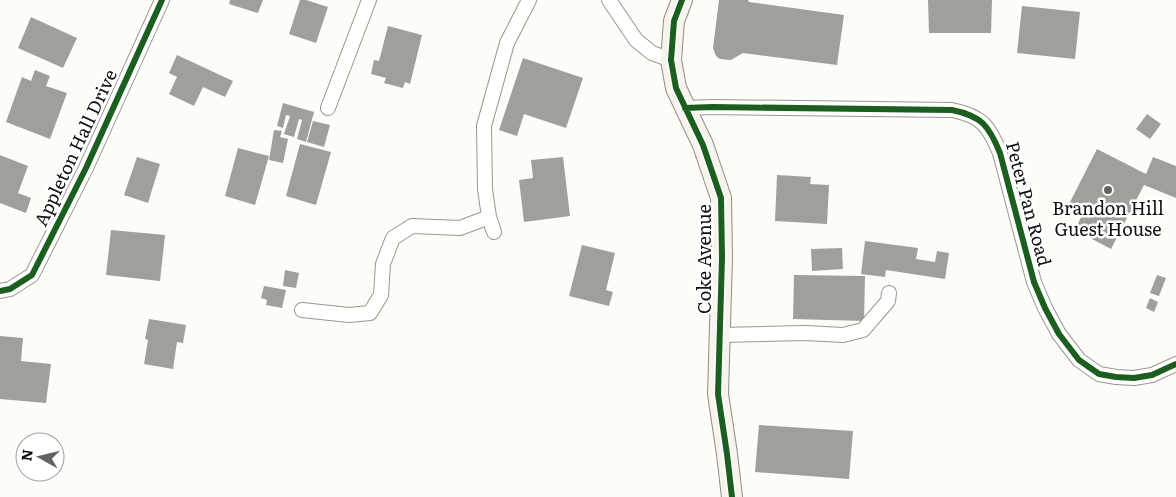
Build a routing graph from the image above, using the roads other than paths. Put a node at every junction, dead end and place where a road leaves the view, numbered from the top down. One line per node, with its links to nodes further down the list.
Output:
1 (162, 0): 11 (street, Appleton Hall Drive)
2 (369, 0): 7 (street)
3 (529, 0): 9 (street)
4 (609, 0): 6 (street)
5 (682, 0): 6 (street, Coke Avenue)
6 (671, 60): 8 (street, Coke Avenue)
7 (328, 108)
8 (685, 108): 14 (street, Coke Avenue); 15 (street, Peter Pan Road)
9 (489, 217): 10 (street); 13 (street)
10 (494, 232)
11 (0, 291)
12 (889, 292): 14 (street)
13 (302, 310)
14 (720, 335): 16 (street, Coke Avenue)
15 (1176, 364)
16 (732, 497)

